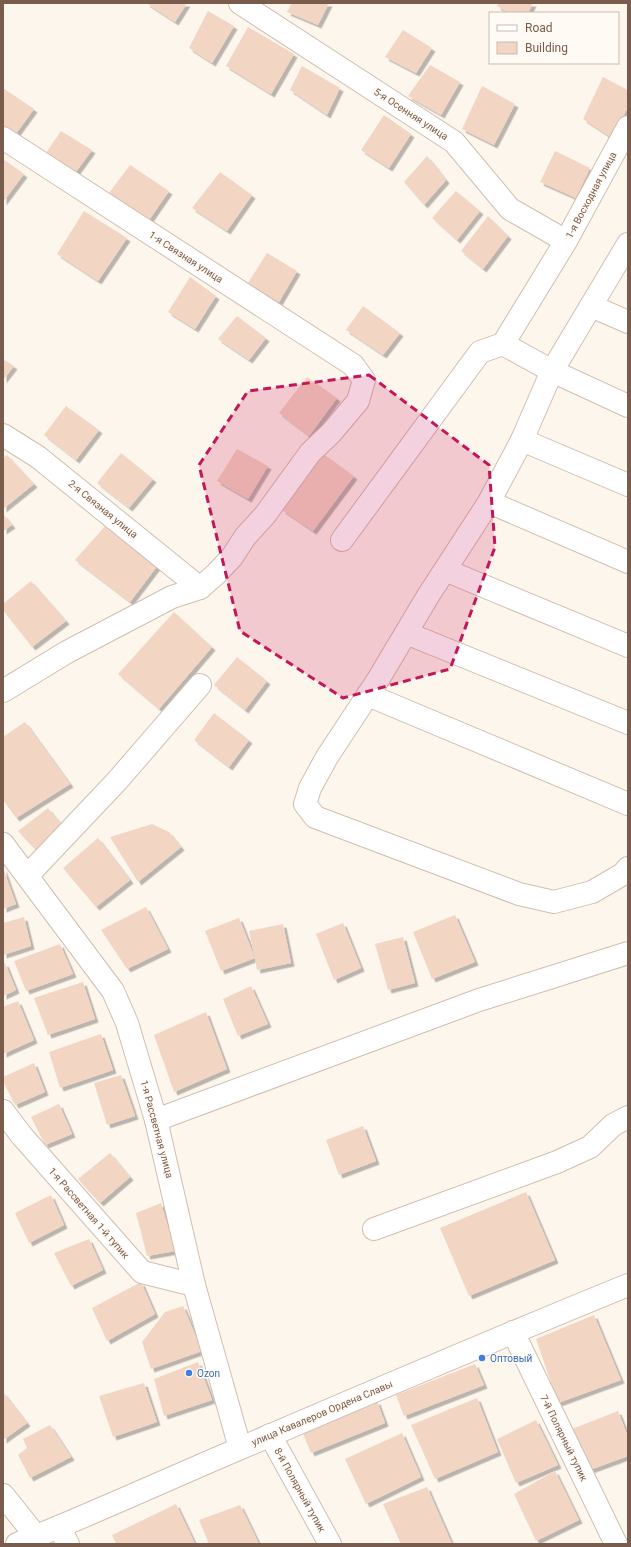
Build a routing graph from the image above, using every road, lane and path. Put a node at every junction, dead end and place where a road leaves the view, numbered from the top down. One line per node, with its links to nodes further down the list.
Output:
1 (240, 3): 4 (street, 5-я Осенняя улица)
2 (628, 126): 4 (street, 1-я Восходная улица)
3 (3, 138): 18 (street, 1-я Связная улица)
4 (566, 241): 8 (street, 1-я Восходная улица)
5 (628, 244): 6 (street)
6 (591, 306): 7 (street); 9 (street)
7 (628, 322)
8 (503, 344): 9 (street); 15 (street)
9 (552, 371): 10 (street); 12 (street)
10 (628, 406)
11 (3, 434): 18 (street, 2-я Связная улица)
12 (522, 440): 13 (street); 14 (street)
13 (628, 485)
14 (489, 502): 16 (street); 17 (street)
15 (342, 540)
16 (628, 562)
17 (445, 570): 19 (street); 20 (street)
18 (200, 588): 22 (street)
19 (406, 633): 23 (street); 24 (street)
20 (628, 646)
21 (200, 685): 28 (street)
22 (3, 691)
23 (368, 695): 25 (street); 27 (street)
24 (628, 723)
25 (628, 804)
26 (3, 844): 28 (street, 1-я Рассветная улица)
27 (628, 868)
28 (28, 875): 32 (street, 1-я Рассветная улица)
29 (628, 953): 32 (street)
30 (3, 1111): 34 (street, 1-я Рассветная 1-й тупик)
31 (628, 1117): 33 (street)
32 (156, 1120): 34 (street, 1-я Рассветная улица)
33 (374, 1229)
34 (194, 1284): 38 (street, 1-я Рассветная улица)
35 (628, 1285): 36 (street, улица Кавалеров Ордена Славы)
36 (513, 1332): 37 (street, улица Кавалеров Ордена Славы); 43 (street, 7-й Полярный тупик)
37 (270, 1436): 38 (street, улица Кавалеров Ордена Славы); 42 (street, 8-й Полярный тупик)
38 (240, 1448): 40 (street, улица Кавалеров Ордена Славы)
39 (3, 1495): 41 (street)
40 (64, 1536): 41 (street, улица Кавалеров Ордена Славы)
41 (27, 1540)
42 (330, 1544)
43 (616, 1544)

